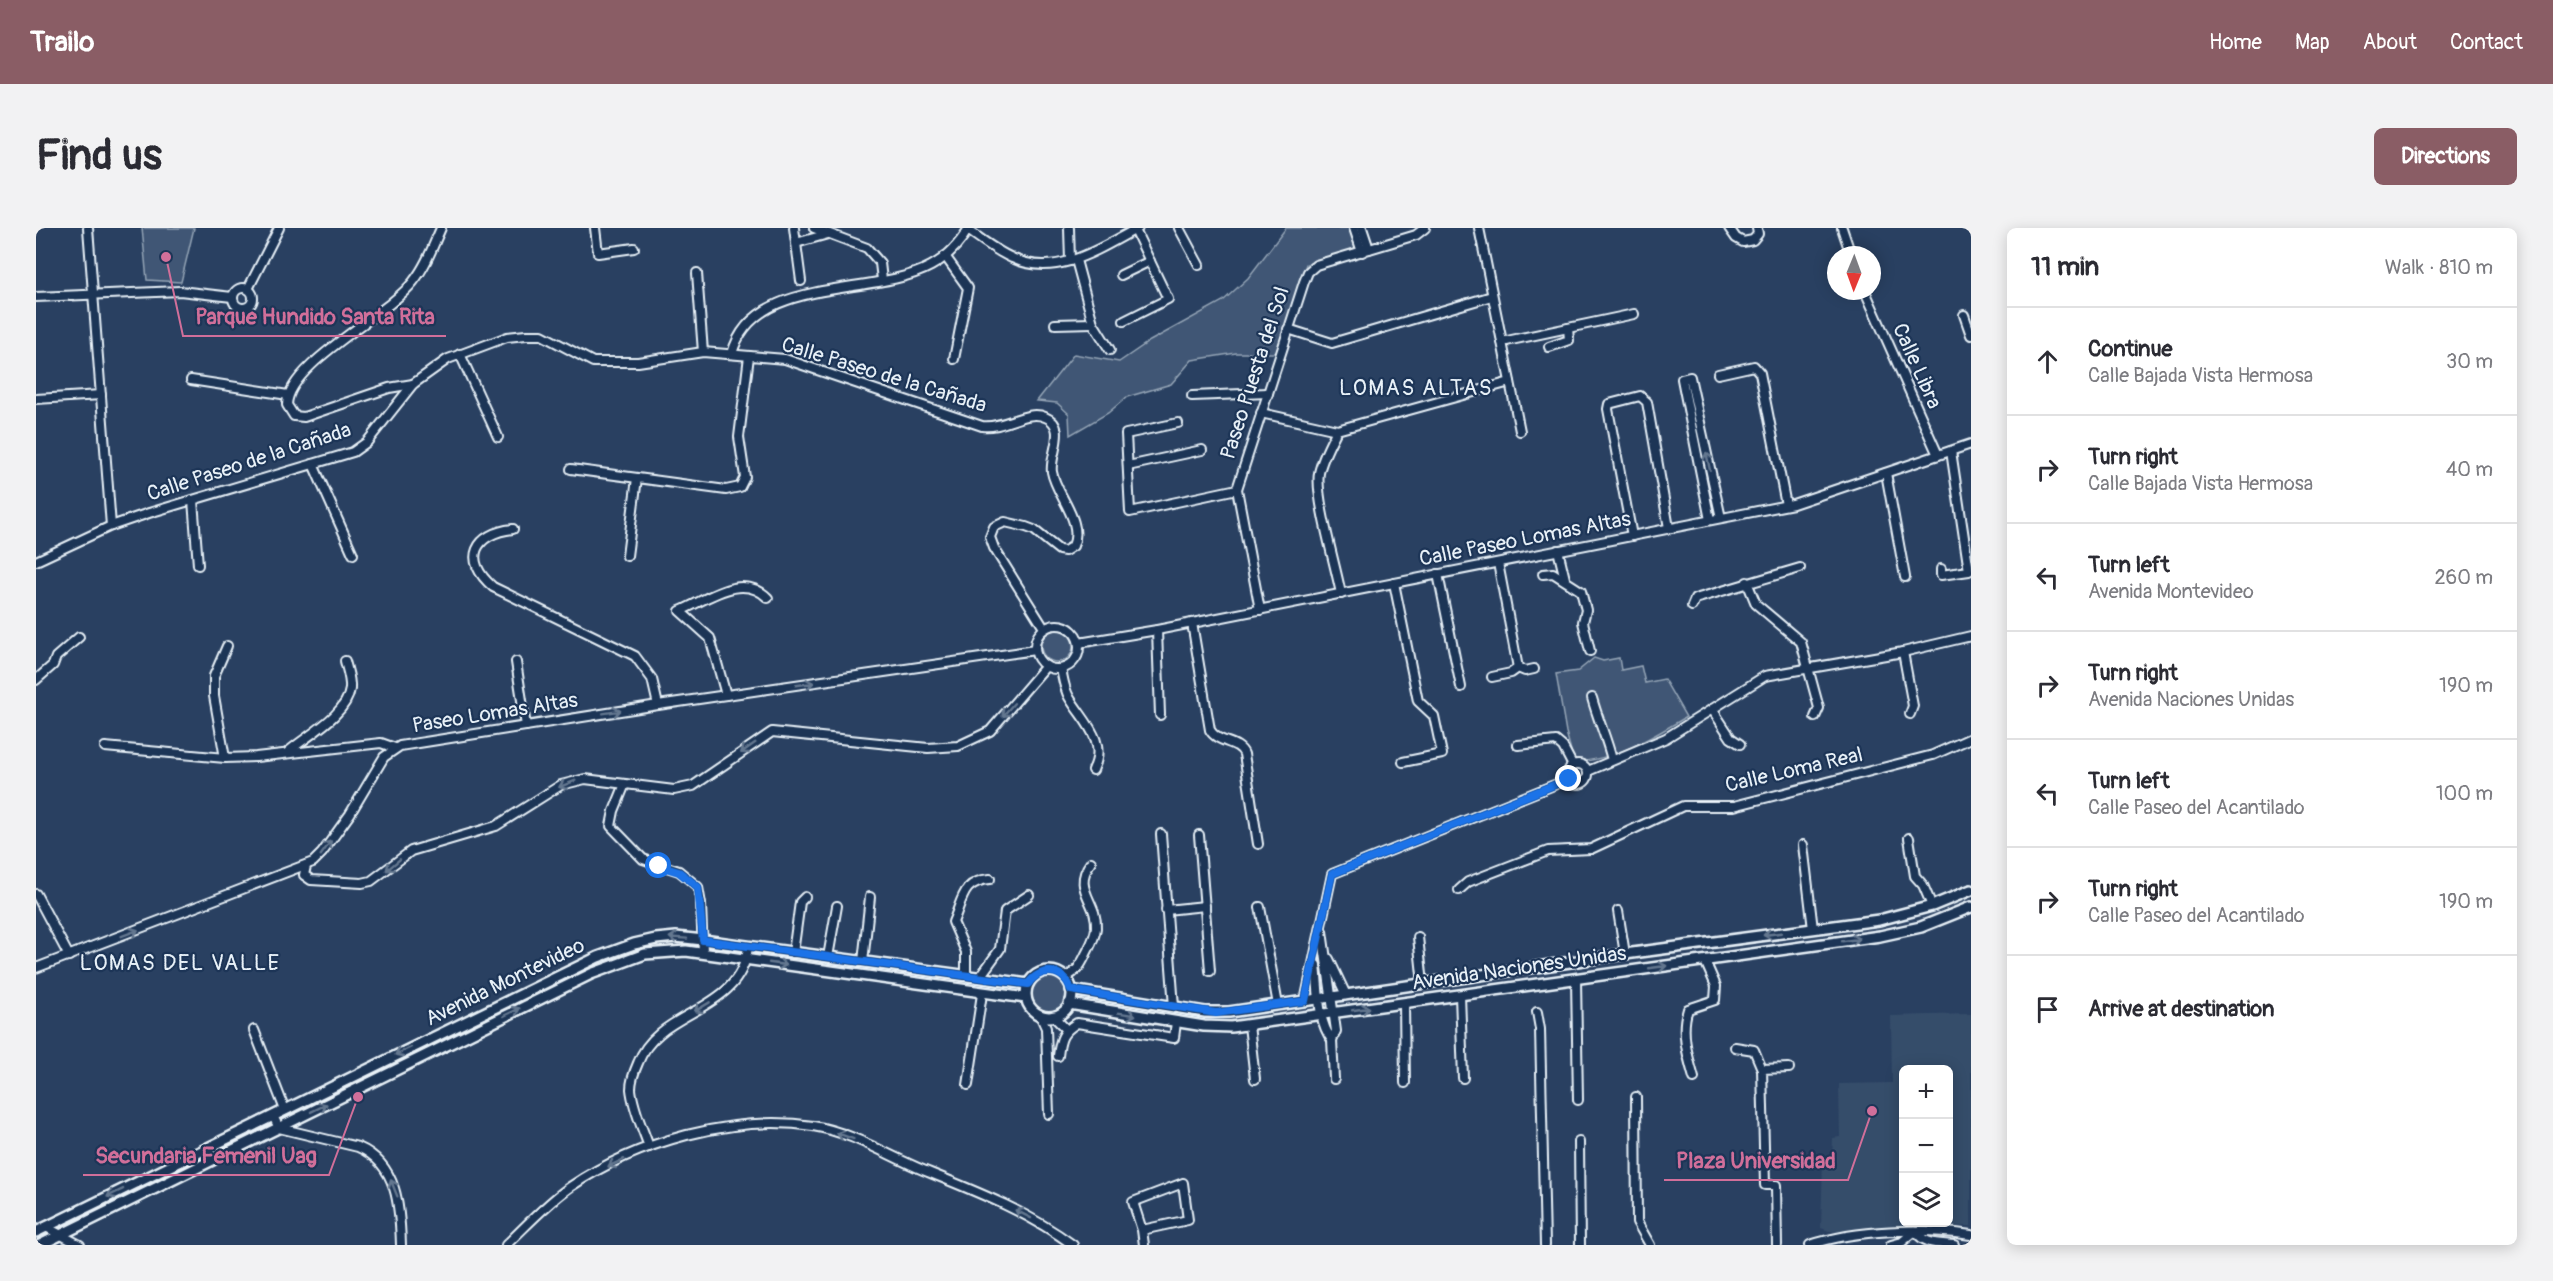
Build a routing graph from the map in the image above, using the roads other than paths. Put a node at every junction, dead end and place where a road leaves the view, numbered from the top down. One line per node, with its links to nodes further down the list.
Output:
1 (88, 228): 32 (street)
2 (279, 228): 31 (street)
3 (441, 228): 59 (street)
4 (594, 228): 21 (street)
5 (794, 228): 19 (street)
6 (814, 228): 18 (street)
7 (1069, 228): 24 (street)
8 (1179, 228): 26 (street)
9 (1354, 228): 22 (street)
10 (1362, 228): 22 (street)
11 (1425, 228): 22 (street, Paseo Puesta del Sol)
12 (1479, 228): 33 (street)
13 (1729, 228): 14 (street)
14 (1757, 228)
15 (1842, 228): 20 (street)
16 (969, 229): 23 (street); 24 (street)
17 (1136, 229): 24 (street); 25 (street)
18 (828, 234): 19 (street); 29 (street)
19 (796, 243): 30 (street)
20 (1848, 246)
21 (634, 248)
22 (1366, 250): 43 (street, Paseo Puesta del Sol)
23 (945, 256): 29 (street); 52 (street)
24 (1073, 261): 40 (street)
25 (1150, 261): 28 (street); 39 (street)
26 (1199, 265)
27 (697, 273): 48 (street)
28 (1121, 275)
29 (882, 280): 50 (street)
30 (801, 281)
31 (248, 289): 35 (street); 35 (street)
32 (93, 294): 34 (street); 35 (street); 58 (street)
33 (1492, 296): 43 (street); 45 (street)
34 (36, 297)
35 (232, 297)
36 (1869, 300): 70 (street, Calle Libra)
37 (1634, 314): 42 (street)
38 (1964, 315): 44 (street)
39 (1125, 321)
40 (1093, 323): 41 (street); 47 (street)
41 (1055, 324)
42 (1568, 328): 45 (street); 46 (street)
43 (1288, 329): 57 (street, Paseo Puesta del Sol)
44 (1971, 335)
45 (1502, 342): 55 (street)
46 (1549, 347)
47 (1110, 350)
48 (703, 352): 49 (street, Calle Paseo de la Cañada); 50 (street, Calle Paseo de la Cañada)
49 (460, 354): 56 (street, Calle Paseo de la Cañada); 66 (street)
50 (732, 354): 51 (street, Calle Paseo de la Cañada)
51 (749, 356): 75 (street); 104 (street, Calle Paseo de la Cañada)
52 (954, 359)
53 (1718, 374): 78 (street)
54 (191, 380): 59 (street)
55 (1510, 382): 64 (street); 65 (street)
56 (413, 384): 59 (street); 71 (street, Calle Paseo de la Cañada)
57 (1268, 393): 60 (street); 62 (street, Paseo Puesta del Sol)
58 (101, 395): 61 (street); 81 (street)
59 (288, 395)
60 (1192, 396)
61 (36, 399)
62 (1262, 413): 64 (street); 76 (street, Paseo Puesta del Sol)
63 (1178, 423): 72 (street)
64 (1337, 430): 99 (street)
65 (1520, 431)
66 (498, 437)
67 (1971, 444): 69 (street, Calle Paseo Lomas Altas)
68 (1202, 450): 72 (street)
69 (1951, 451): 70 (street, Calle Paseo Lomas Altas); 92 (street)
70 (1938, 455): 74 (street, Calle Paseo Lomas Altas)
71 (313, 464): 77 (street, Calle Paseo de la Cañada); 86 (street)
72 (1128, 466): 76 (street)
73 (571, 469): 75 (street)
74 (1886, 472): 78 (street, Calle Paseo Lomas Altas); 95 (street)
75 (637, 478): 87 (street)
76 (1237, 489): 102 (street, Paseo Puesta del Sol)
77 (193, 500): 81 (street, Calle Paseo de la Cañada); 90 (street)
78 (1786, 505): 79 (street, Calle Paseo Lomas Altas)
79 (1721, 518): 80 (street, Calle Paseo Lomas Altas); 80 (street, one-way to 80)
80 (1710, 520): 82 (street, Calle Paseo Lomas Altas)
81 (111, 526): 88 (street, Calle Paseo de la Cañada)
82 (1669, 528): 84 (street, Calle Paseo Lomas Altas); 84 (street)
83 (513, 529): 125 (street)
84 (1632, 536): 85 (street, Calle Paseo Lomas Altas)
85 (1558, 550): 89 (street, Calle Paseo Lomas Altas); 96 (street)
86 (353, 554)
87 (627, 556)
88 (36, 561)
89 (1498, 562): 93 (street, Calle Paseo Lomas Altas); 116 (street)
90 (198, 565)
91 (1800, 568): 97 (street)
92 (1941, 570)
93 (1438, 574): 98 (street, Calle Paseo Lomas Altas); 122 (street)
94 (1543, 574): 96 (street)
95 (1905, 577)
96 (1565, 579): 111 (street)
97 (1747, 582): 101 (street); 119 (street)
98 (1394, 583): 99 (street, Calle Paseo Lomas Altas); 139 (street)
99 (1341, 594): 102 (street, Calle Paseo Lomas Altas)
100 (768, 598): 123 (street)
101 (1692, 606)
102 (1260, 610): 103 (street, Calle Paseo Lomas Altas)
103 (1192, 623): 105 (street, Calle Paseo Lomas Altas); 148 (street)
104 (1044, 628): 108 (street); 110 (street)
105 (1157, 630): 108 (street, Calle Paseo Lomas Altas); 128 (street)
106 (1971, 636): 112 (street)
107 (80, 637): 121 (street)
108 (1079, 643): 117 (street)
109 (227, 646): 137 (street)
110 (1035, 650): 115 (street); 123 (street, Paseo Lomas Altas, one-way to 110)
111 (1590, 651)
112 (1903, 652): 119 (street); 127 (street)
113 (345, 661): 136 (street)
114 (516, 662): 130 (street)
115 (1046, 666): 117 (street); 144 (street, one-way to 144)
116 (1518, 668): 118 (street); 120 (street)
117 (1061, 669): 141 (street)
118 (1534, 669)
119 (1809, 669): 126 (street); 129 (street)
120 (1492, 677)
121 (36, 680)
122 (1461, 687)
123 (726, 695): 125 (street, Paseo Lomas Altas)
124 (1592, 698): 138 (street)
125 (658, 705): 130 (street, Paseo Lomas Altas, one-way to 125)
126 (1712, 709): 132 (street); 138 (street)
127 (1910, 714)
128 (1160, 715)
129 (1815, 717)
130 (526, 726): 135 (street, Paseo Lomas Altas)
131 (1970, 742): 153 (street, Calle Loma Real)
132 (1740, 744)
133 (1518, 745): 140 (street)
134 (105, 747): 137 (street)
135 (395, 748): 136 (street); 151 (street, Paseo Lomas Altas, one-way to 135)
136 (286, 753): 137 (street)
137 (225, 758)
138 (1612, 760): 142 (street)
139 (1403, 762)
140 (1573, 766): 142 (street); 143 (street)
141 (1093, 770)
142 (1588, 771): 143 (street)
143 (1569, 779): 167 (street)
144 (625, 784): 151 (street, one-way to 151); 171 (street)
145 (1161, 834): 164 (street)
146 (1199, 836): 160 (street)
147 (1910, 838): 161 (street)
148 (1258, 844)
149 (1803, 845): 168 (street)
150 (1091, 862): 189 (street)
151 (306, 866): 177 (street, Paseo Lomas Altas, one-way to 151)
152 (990, 879): 187 (street)
153 (1459, 890)
154 (1971, 890): 161 (street, Avenida Naciones Unidas)
155 (36, 894): 177 (street)
156 (1029, 895): 188 (street)
157 (805, 897): 173 (street)
158 (870, 897): 183 (street)
159 (837, 906): 179 (street)
160 (1205, 906): 164 (street); 186 (street)
161 (1932, 906): 166 (street, Avenida Naciones Unidas)
162 (1260, 907): 203 (street)
163 (1971, 907): 169 (street, Avenida Naciones Unidas)
164 (1166, 910): 204 (street)
165 (1618, 911): 176 (street)
166 (1879, 920): 168 (street, Avenida Naciones Unidas); 169 (street)
167 (1322, 927): 175 (street); 180 (street)
168 (1813, 929): 176 (street, Avenida Naciones Unidas, one-way to 176)
169 (1880, 936): 182 (street, Avenida Naciones Unidas, one-way to 169)
170 (1418, 937): 192 (street)
171 (703, 940): 172 (street, Avenida Montevideo); 174 (street); 178 (street, Avenida Montevideo, one-way to 178)
172 (748, 947): 173 (street, Avenida Montevideo); 181 (street)
173 (793, 952): 179 (street, Avenida Montevideo)
174 (703, 953): 181 (street, Avenida Montevideo); 185 (street, Avenida Montevideo)
175 (1326, 953): 195 (street); 197 (street)
176 (1625, 954): 192 (street, Avenida Naciones Unidas)
177 (69, 956): 184 (street, Paseo Lomas Altas)
178 (598, 957): 185 (street); 205 (street, Avenida Montevideo)
179 (828, 957): 183 (street, Avenida Montevideo)
180 (1315, 958): 199 (street); 200 (street)
181 (746, 959): 194 (street, Avenida Montevideo, one-way to 194); 234 (street, one-way to 234)
182 (1706, 961): 190 (street, Avenida Naciones Unidas, one-way to 182); 222 (street)
183 (863, 962): 187 (street, Avenida Montevideo)
184 (36, 968)
185 (603, 969): 212 (street, Avenida Montevideo, one-way to 185)
186 (1210, 970)
187 (966, 975): 188 (street, Avenida Montevideo)
188 (980, 977): 191 (street, Avenida Montevideo)
189 (1065, 978): 191 (street); 193 (street)
190 (1576, 979): 196 (street, Avenida Naciones Unidas); 228 (street)
191 (1028, 984): 198 (street)
192 (1423, 984): 195 (street, Avenida Naciones Unidas)
193 (1071, 990): 202 (street); 204 (street, Avenida Naciones Unidas)
194 (982, 994): 198 (street, Avenida Montevideo); 226 (street)
195 (1346, 995): 197 (street, Avenida Naciones Unidas)
196 (1460, 995): 201 (street, Avenida Naciones Unidas); 221 (street)
197 (1332, 997): 199 (street, Avenida Naciones Unidas); 206 (street)
198 (1026, 998): 209 (street)
199 (1320, 999): 200 (street, Avenida Naciones Unidas); 208 (street)
200 (1305, 1001): 203 (street, Avenida Naciones Unidas)
201 (1404, 1003): 206 (street, Avenida Naciones Unidas, one-way to 201); 225 (street)
202 (1069, 1004): 210 (street); 211 (street, Avenida Naciones Unidas, one-way to 211)
203 (1278, 1005): 204 (street, Avenida Naciones Unidas)
204 (1174, 1007)
205 (482, 1012): 212 (street); 229 (street, Avenida Montevideo, one-way to 229)
206 (1335, 1012): 208 (street, Avenida Naciones Unidas); 216 (street)
207 (1537, 1012): 249 (street)
208 (1322, 1014): 213 (street, Avenida Naciones Unidas); 216 (street)
209 (1040, 1015): 210 (street); 230 (street)
210 (1053, 1016): 214 (street)
211 (1176, 1022): 213 (street, Avenida Naciones Unidas); 214 (street)
212 (487, 1024): 232 (street, Avenida Montevideo, one-way to 212)
213 (1249, 1025): 223 (street)
214 (1066, 1029): 218 (street)
215 (254, 1030): 229 (street)
216 (1332, 1040): 224 (street)
217 (1735, 1047): 220 (street)
218 (1058, 1056)
219 (1789, 1068): 220 (street)
220 (1762, 1069): 252 (street)
221 (1463, 1078)
222 (1694, 1078)
223 (1255, 1079)
224 (1334, 1079)
225 (1405, 1083)
226 (968, 1085)
227 (1636, 1097): 251 (street)
228 (1578, 1100)
229 (285, 1110): 231 (street, Avenida Montevideo)
230 (1049, 1114)
231 (273, 1116): 232 (street); 235 (street, Avenida Montevideo)
232 (279, 1128): 236 (street, Avenida Montevideo); 245 (street, one-way to 232)
233 (1579, 1142): 250 (street)
234 (649, 1147): 246 (street, one-way to 246); 247 (street, one-way to 234)
235 (157, 1173): 236 (street); 237 (street, Avenida Montevideo, one-way to 237)
236 (164, 1185): 242 (street, Avenida Montevideo)
237 (46, 1227): 240 (street, Avenida Montevideo); 242 (street)
238 (1143, 1230): 238 (street); 248 (street)
239 (1915, 1231): 241 (street); 253 (street); 254 (street); 255 (street)
240 (36, 1232)
241 (1971, 1234)
242 (61, 1235): 243 (street, Avenida Montevideo); 244 (street)
243 (40, 1245)
244 (80, 1245)
245 (401, 1245)
246 (506, 1245)
247 (1073, 1245)
248 (1144, 1245)
249 (1545, 1245)
250 (1580, 1245)
251 (1650, 1245)
252 (1777, 1245)
253 (1810, 1245)
254 (1891, 1245)
255 (1954, 1245)

